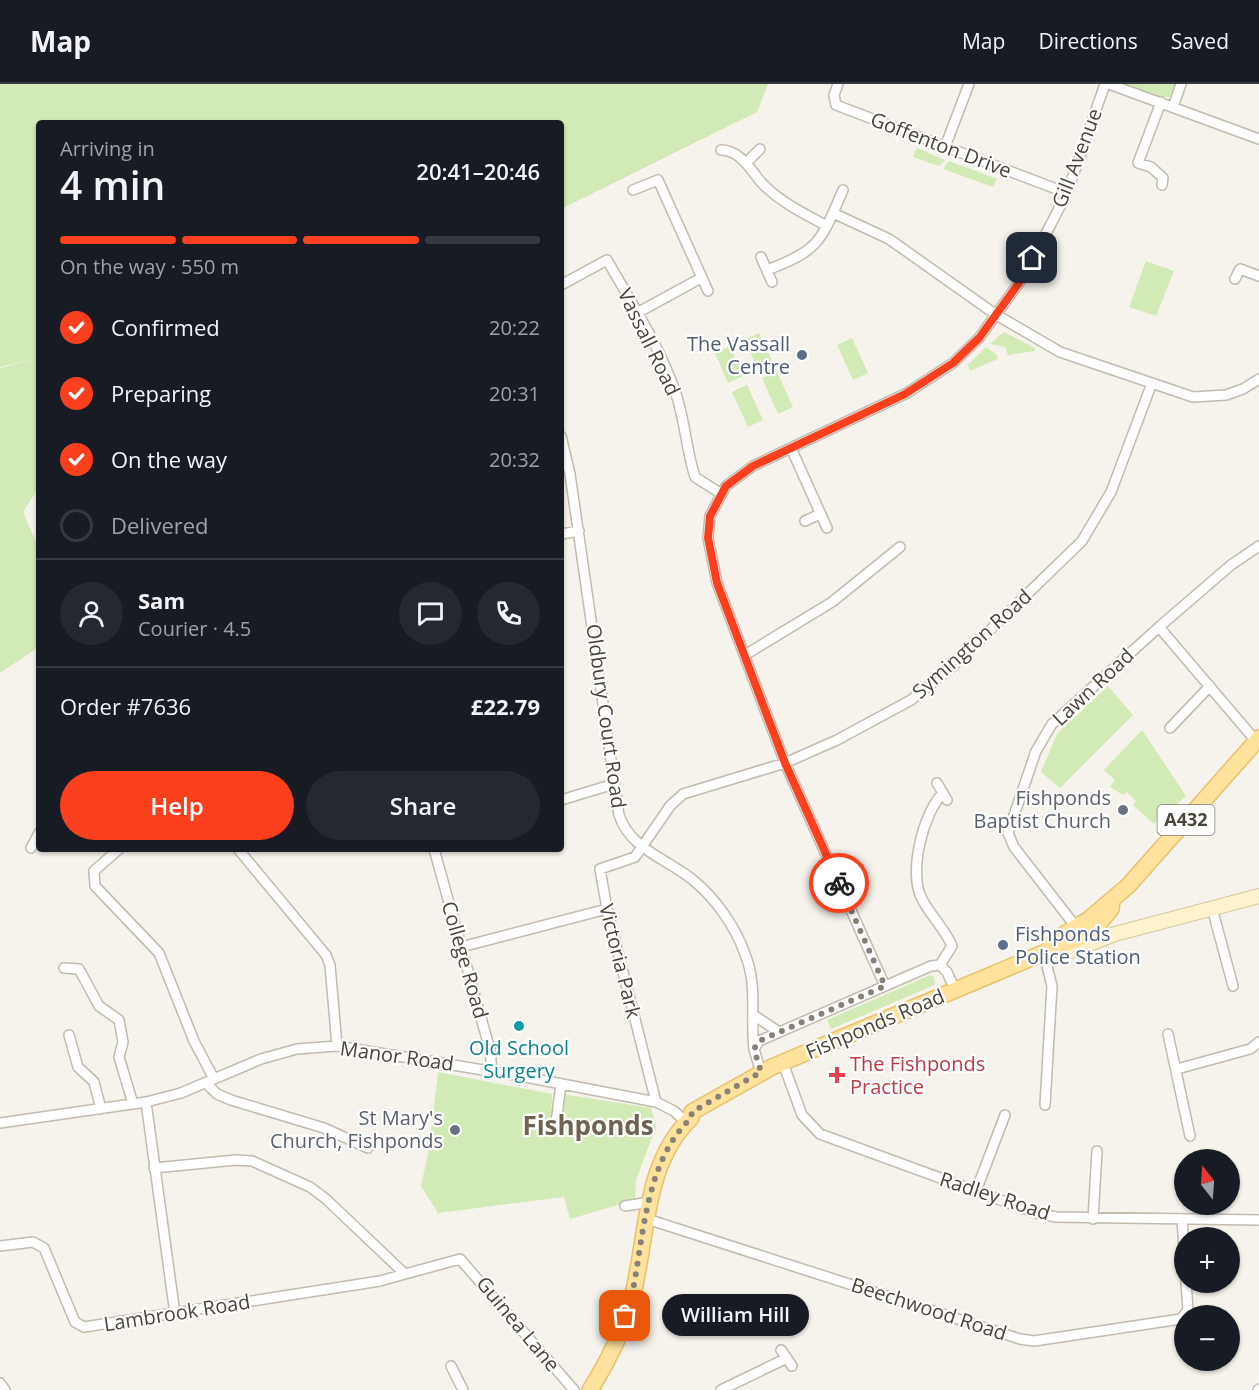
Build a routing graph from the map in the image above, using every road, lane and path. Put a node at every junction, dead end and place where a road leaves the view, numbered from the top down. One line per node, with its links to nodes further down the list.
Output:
1 (838, 84): 8 (street, Goffenton Drive)
2 (969, 84): 8 (street)
3 (1107, 84): 5 (street); 15 (street, Gill Avenue)
4 (1181, 84): 6 (street)
5 (1161, 102): 6 (street); 12 (street)
6 (1173, 106): 7 (street)
7 (1259, 139)
8 (945, 147): 15 (street, Goffenton Drive)
9 (760, 149): 11 (street)
10 (721, 150): 11 (street)
11 (746, 163): 17 (street)
12 (1162, 185)
13 (843, 189): 16 (street)
14 (633, 190): 23 (street)
15 (1067, 193): 29 (street, Gill Avenue)
16 (833, 213): 17 (street); 29 (street)
17 (827, 226): 21 (street)
18 (761, 257): 21 (street)
19 (1242, 258): 20 (street)
20 (1240, 269): 22 (street); 24 (street)
21 (767, 270): 25 (street)
22 (1259, 276)
23 (701, 278): 27 (street); 28 (street)
24 (1235, 279)
25 (772, 282)
26 (564, 283): 28 (street, Vassall Road)
27 (708, 291)
28 (637, 313): 34 (street, Vassall Road)
29 (995, 314): 31 (street); 33 (street, Gill Avenue)
30 (1259, 379): 31 (street)
31 (1152, 383): 47 (street, Symington Road)
32 (564, 447): 38 (street, Oldbury Court Road)
33 (791, 448): 34 (street, Gill Avenue); 35 (street)
34 (720, 493): 43 (street)
35 (820, 514): 36 (street); 37 (street)
36 (805, 521)
37 (826, 528)
38 (579, 531): 39 (street); 49 (street, Oldbury Court Road)
39 (564, 534)
40 (1259, 546): 42 (street, Lawn Road)
41 (900, 548): 43 (street)
42 (1159, 627): 44 (street); 61 (street, Lawn Road)
43 (745, 655): 47 (street)
44 (1210, 686): 45 (street); 46 (street)
45 (1170, 728)
46 (1258, 739): 58 (main road, A432)
47 (785, 763): 52 (street, Symington Road); 68 (street)
48 (938, 783): 66 (street)
49 (614, 784): 50 (street); 52 (street, Oldbury Court Road)
50 (564, 799)
51 (36, 839): 53 (street)
52 (642, 847): 60 (street, Victoria Park); 71 (street, Oldbury Court Road)
53 (31, 848)
54 (115, 852): 82 (street)
55 (240, 852): 76 (street)
56 (435, 852): 64 (street, College Road)
57 (1259, 896): 59 (main road)
58 (1113, 901): 61 (main road, A432); 62 (main road, A432)
59 (1212, 908): 63 (main road); 69 (street)
60 (607, 909): 64 (street); 85 (street, Victoria Park)
61 (1076, 927): 65 (main road, Fishponds Road / A432)
62 (1091, 933): 63 (main road); 65 (main road, Fishponds Road / A432)
63 (1115, 934): 65 (main road)
64 (461, 947): 80 (street, College Road)
65 (1049, 952): 70 (main road, Fishponds Road / A432); 87 (street)
66 (940, 965): 68 (street); 70 (street)
67 (64, 968): 86 (street)
68 (885, 986): 72 (street)
69 (1233, 986)
70 (955, 990): 78 (main road, Fishponds Road / A432)
71 (755, 1016): 72 (street); 77 (street, Oldbury Court Road)
72 (779, 1032): 77 (street)
73 (1168, 1034): 79 (street)
74 (69, 1035): 88 (street)
75 (1259, 1042): 79 (street)
76 (337, 1046): 80 (street, Manor Road); 82 (street, Manor Road)
77 (754, 1049): 81 (street, Oldbury Court Road)
78 (783, 1063): 81 (main road, Fishponds Road / A432); 97 (street, Radley Road)
79 (1177, 1069): 93 (street)
80 (492, 1071): 83 (street, Manor Road)
81 (761, 1072): 90 (main road, Fishponds Road / A432)
82 (210, 1081): 84 (street, Manor Road); 94 (street)
83 (561, 1084): 85 (street, Manor Road); 92 (street)
84 (146, 1102): 86 (street, Manor Road); 96 (street)
85 (656, 1102): 90 (street, Manor Road)
86 (133, 1104): 88 (street, Manor Road)
87 (1045, 1105)
88 (100, 1108): 91 (street, Manor Road)
89 (1005, 1115): 97 (street)
90 (689, 1120): 98 (main road, Fishponds Road / A432)
91 (0, 1123)
92 (555, 1130)
93 (1190, 1136)
94 (368, 1148)
95 (1097, 1151): 101 (street)
96 (154, 1168): 107 (street); 109 (street)
97 (976, 1191): 101 (street, Radley Road)
98 (650, 1202): 99 (street); 100 (main road, Fishponds Road / A432)
99 (625, 1206)
100 (647, 1219): 108 (street, Beechwood Road); 116 (main road, Fishponds Road / A432)
101 (1093, 1219): 102 (street, Radley Road)
102 (1182, 1219): 103 (street, Radley Road); 104 (street)
103 (1259, 1220)
104 (1182, 1227)
105 (0, 1246): 109 (street, Lambrook Road)
106 (460, 1259): 107 (street, Lambrook Road); 115 (street, Guinea Lane)
107 (405, 1274): 109 (street, Lambrook Road)
108 (1187, 1293)
109 (175, 1314)
110 (781, 1350): 117 (street)
111 (451, 1366): 114 (street)
112 (0, 1383): 113 (street)
113 (5, 1390)
114 (463, 1390)
115 (574, 1390)
116 (590, 1390)
117 (721, 1390)

